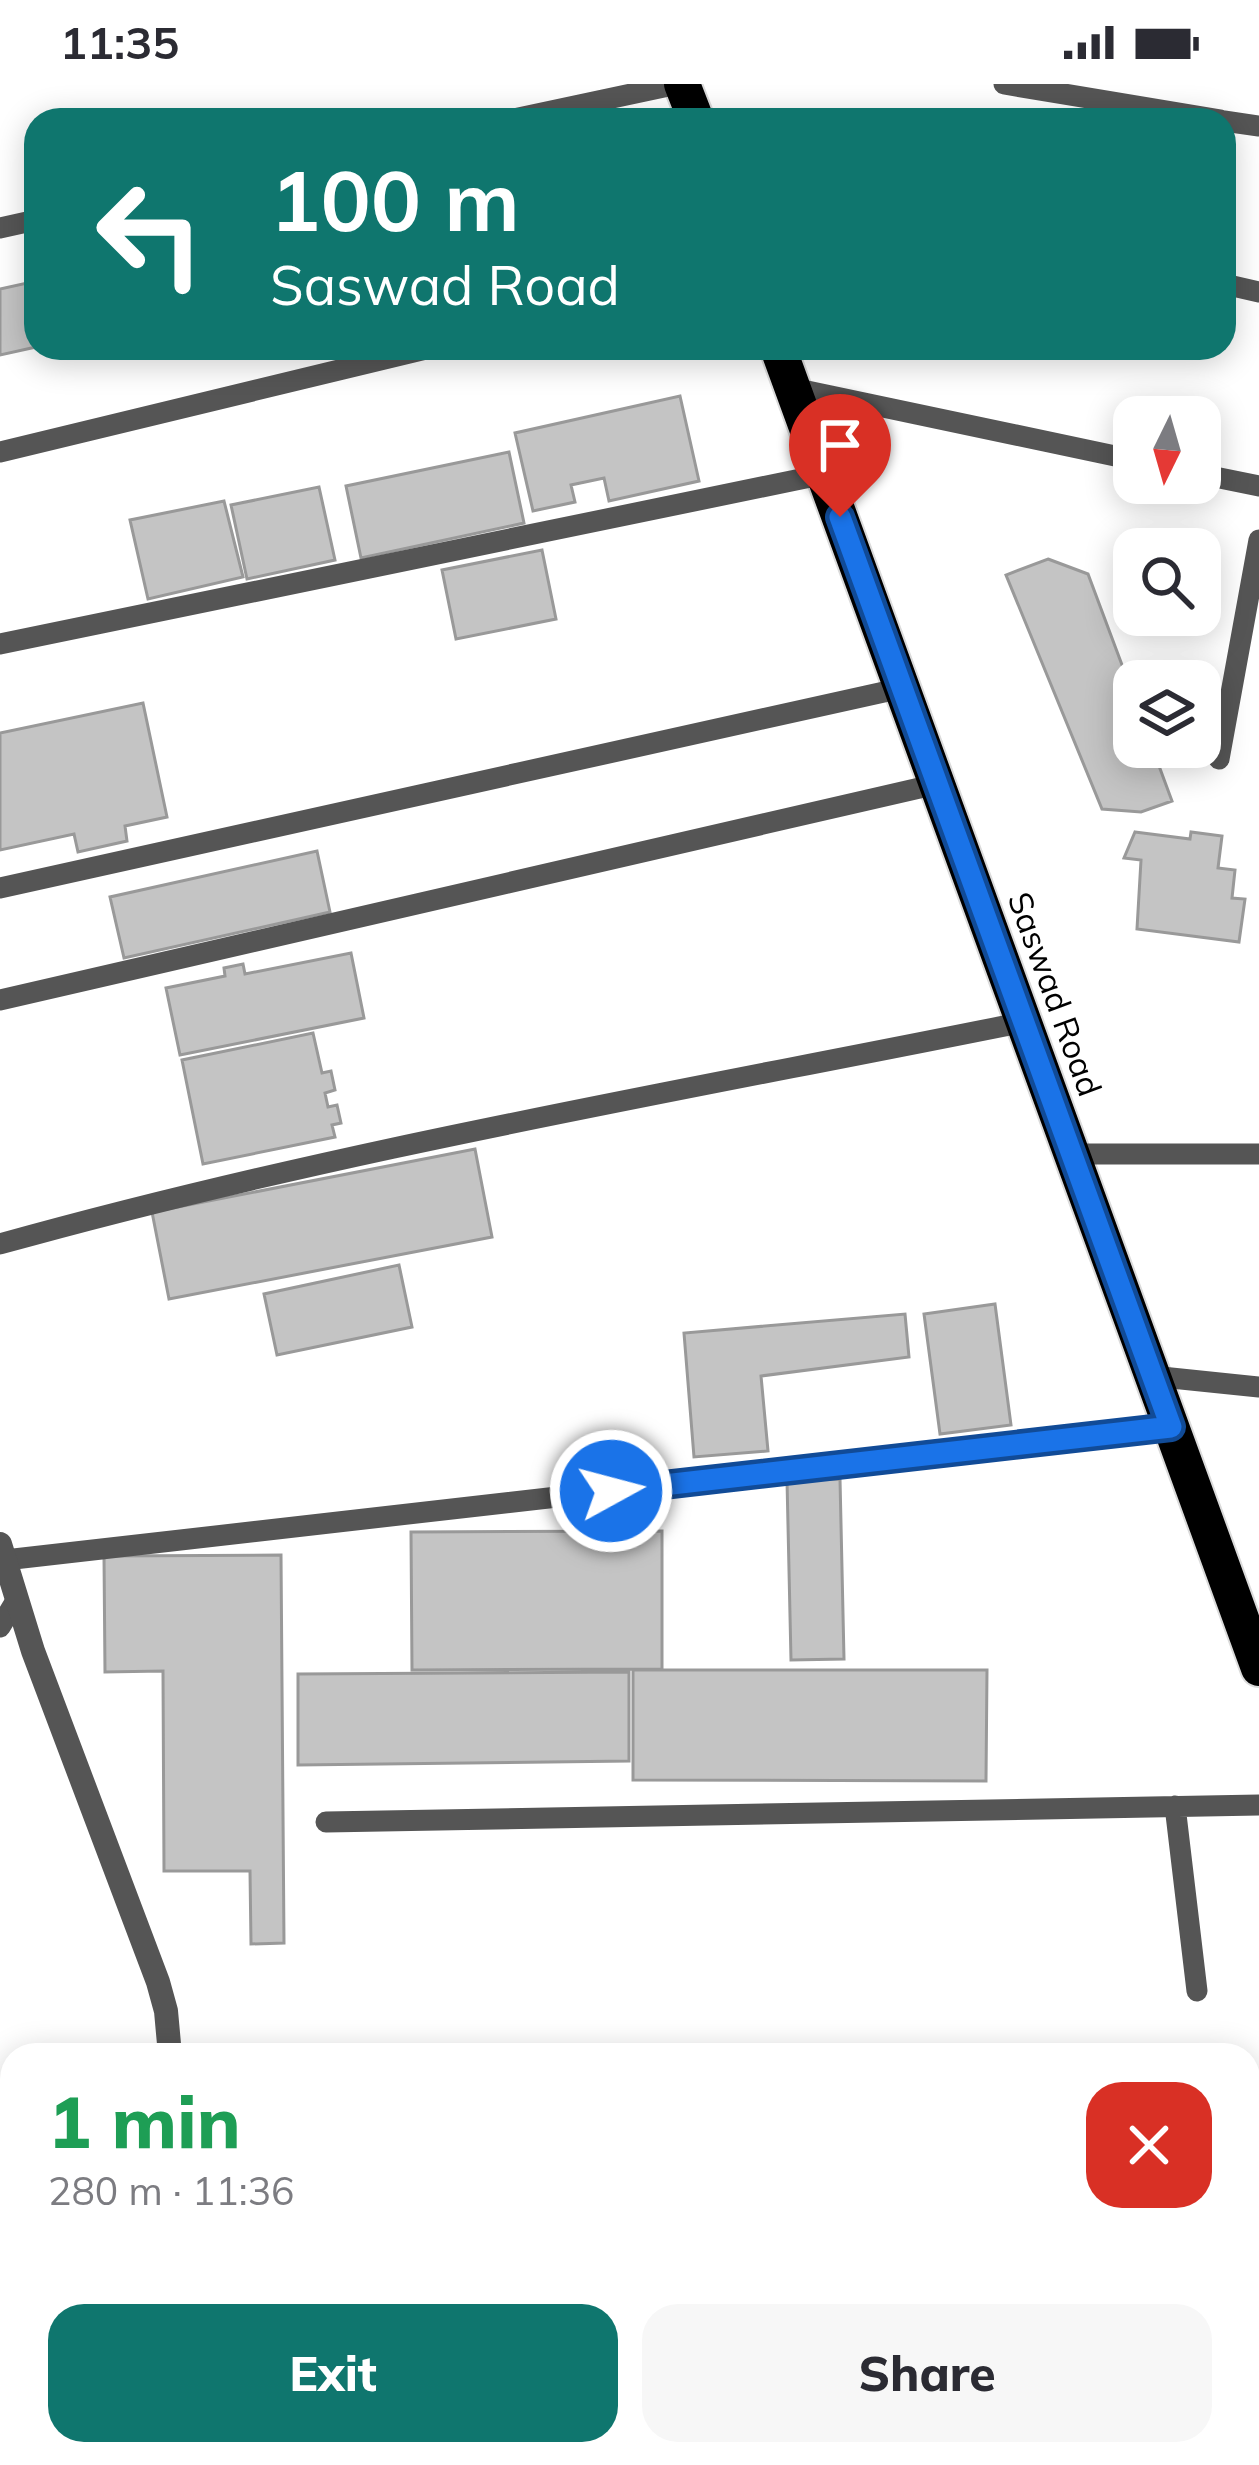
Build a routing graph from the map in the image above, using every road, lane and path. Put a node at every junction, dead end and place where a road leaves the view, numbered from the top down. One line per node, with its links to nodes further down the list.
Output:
1 (680, 84): 3 (lane)
2 (1004, 84): 4 (lane)
3 (565, 108)
4 (1149, 108)
5 (380, 360): 8 (lane)
6 (782, 360): 7 (highway, Saswad Road)
7 (793, 388): 9 (lane); 10 (highway, Saswad Road)
8 (0, 452)
9 (1113, 456)
10 (824, 474): 14 (lane); 15 (highway, Saswad Road)
11 (1221, 478): 12 (lane)
12 (1259, 486)
13 (1259, 540): 16 (lane)
14 (0, 644)
15 (902, 688): 17 (highway, Saswad Road); 18 (lane)
16 (1221, 748)
17 (937, 784): 19 (lane); 20 (highway, Saswad Road)
18 (0, 888)
19 (0, 1000)
20 (1024, 1022): 21 (highway, Saswad Road); 23 (lane)
21 (1072, 1154): 22 (lane); 24 (highway, Saswad Road)
22 (1259, 1154)
23 (0, 1244)
24 (1153, 1376): 25 (lane); 26 (highway, Saswad Road)
25 (1259, 1387)
26 (1171, 1427): 27 (lane); 29 (highway, Saswad Road)
27 (3, 1552): 28 (street)
28 (17, 1599): 30 (lane); 36 (street)
29 (1252, 1622): 31 (highway, Saswad Road)
30 (0, 1627)
31 (1259, 1668)
32 (1259, 1805): 33 (lane)
33 (1175, 1806): 34 (lane); 35 (lane)
34 (326, 1822)
35 (1196, 1991)
36 (169, 2043)

